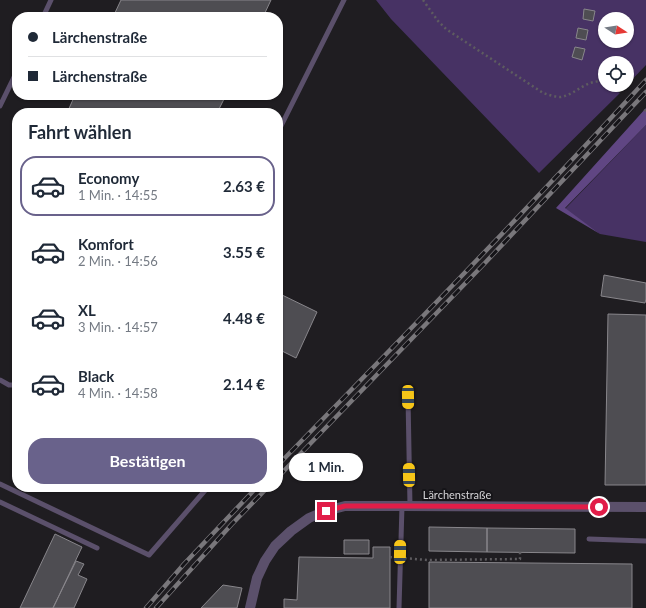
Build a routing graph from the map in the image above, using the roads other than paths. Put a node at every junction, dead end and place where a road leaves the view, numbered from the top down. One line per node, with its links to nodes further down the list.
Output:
1 (51, 0): 3 (lane)
2 (344, 0): 6 (lane)
3 (45, 12)
4 (12, 81): 5 (lane)
5 (0, 106)
6 (283, 122)
7 (0, 380): 8 (lane)
8 (12, 385)
9 (408, 397): 15 (lane)
10 (0, 484): 11 (lane)
11 (12, 490)
12 (17, 492): 13 (lane)
13 (204, 492)
14 (0, 502): 19 (lane)
15 (406, 506): 16 (street, Lärchenstraße); 20 (street, Lärchenstraße); 21 (lane)
16 (646, 507)
17 (589, 539): 18 (lane)
18 (646, 541)
19 (97, 548)
20 (250, 608)
21 (399, 608)

